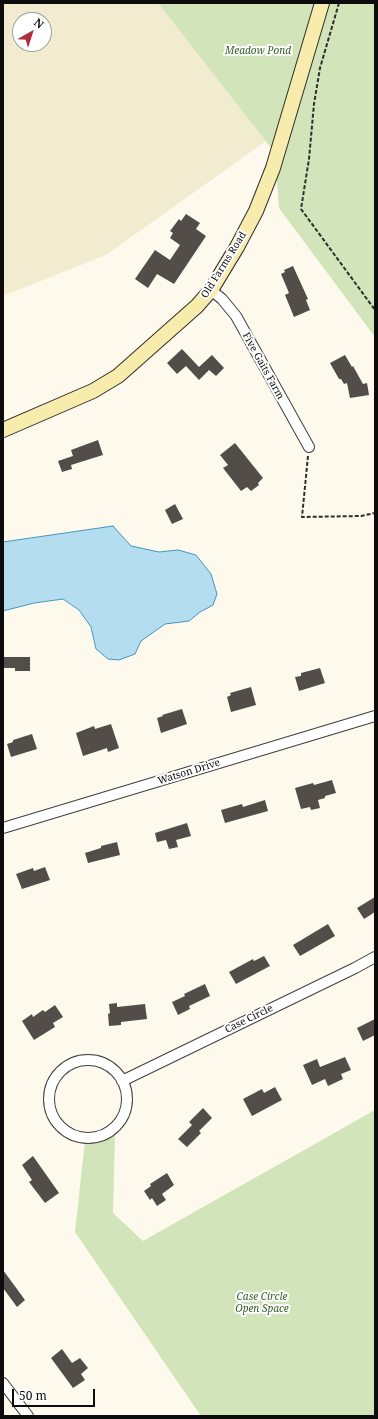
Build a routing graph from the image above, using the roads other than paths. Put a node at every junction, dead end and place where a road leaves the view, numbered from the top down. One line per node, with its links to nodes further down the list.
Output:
1 (322, 3): 2 (street, Old Farms Road)
2 (211, 290): 3 (street, Old Farms Road); 4 (street, Five Gaits Farm)
3 (3, 430)
4 (309, 447)
5 (375, 716): 6 (street, Watson Drive)
6 (3, 828)
7 (375, 957): 8 (street, Case Circle)
8 (122, 1081): 8 (street)
9 (3, 1383): 10 (street)
10 (28, 1416)

